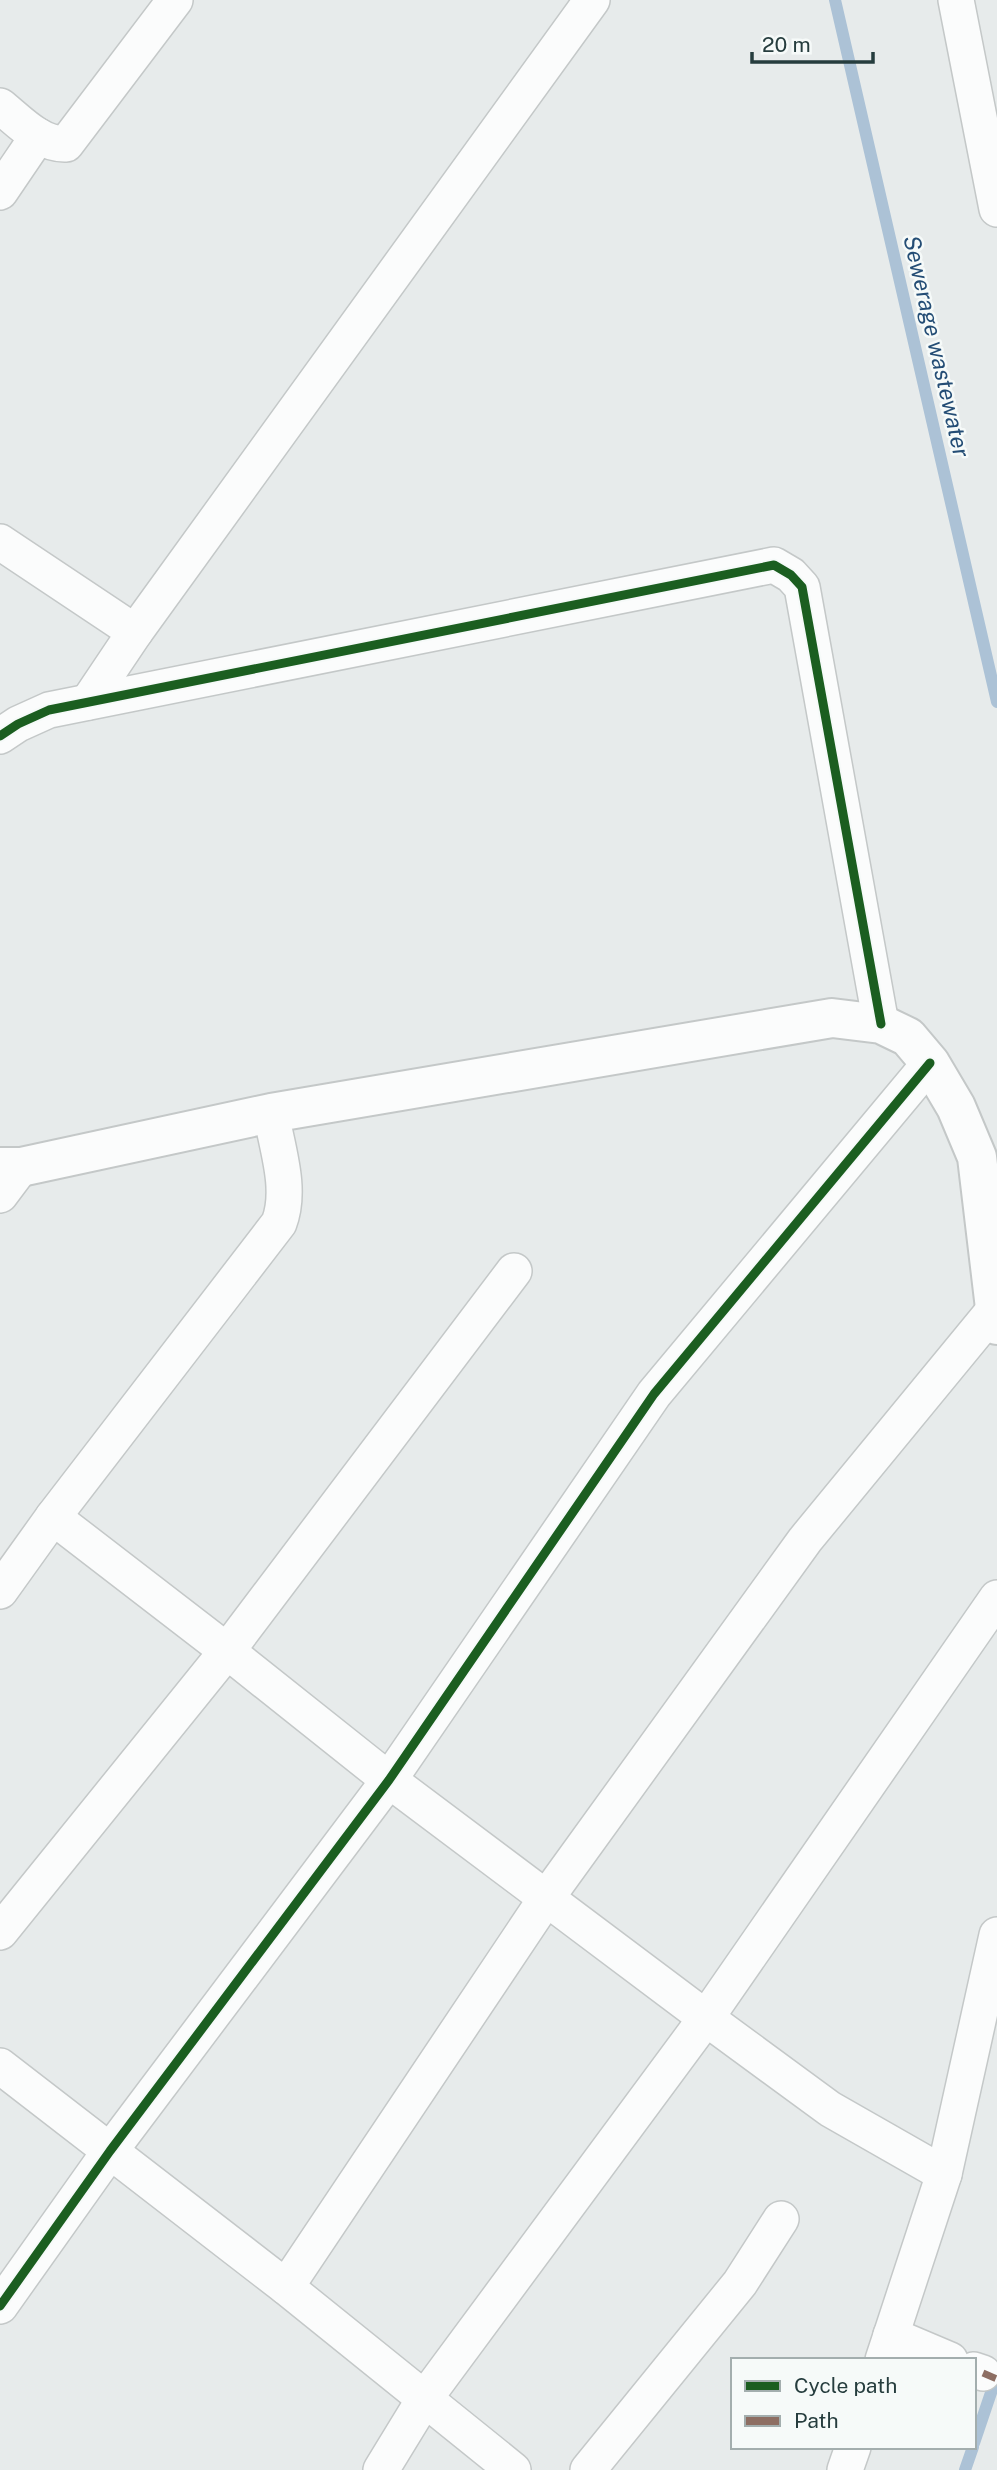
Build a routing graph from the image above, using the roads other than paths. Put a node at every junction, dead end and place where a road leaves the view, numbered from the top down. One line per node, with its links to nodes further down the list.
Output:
1 (175, 0): 5 (street)
2 (592, 0): 9 (street)
3 (956, 0): 7 (street)
4 (0, 106): 5 (street)
5 (38, 136): 6 (street)
6 (0, 192)
7 (997, 209)
8 (0, 542): 9 (street)
9 (135, 632): 10 (street)
10 (88, 702): 11 (street); 12 (street)
11 (0, 736)
12 (881, 1024): 13 (street); 14 (street)
13 (929, 1063): 17 (street); 22 (street)
14 (271, 1113): 15 (street); 18 (street)
15 (7, 1176)
16 (513, 1271): 21 (street)
17 (996, 1317): 23 (street)
18 (53, 1517): 19 (street); 21 (street)
19 (0, 1591)
20 (997, 1598): 26 (street)
21 (227, 1651): 22 (street); 24 (street)
22 (389, 1780): 23 (street); 28 (street)
23 (547, 1897): 26 (street); 31 (street)
24 (0, 1932)
25 (997, 1936): 29 (street)
26 (706, 2018): 29 (street); 35 (street)
27 (0, 2066): 28 (street)
28 (110, 2151): 31 (street); 32 (street)
29 (944, 2174): 33 (street)
30 (782, 2219): 39 (street)
31 (286, 2287): 35 (street)
32 (0, 2306)
33 (887, 2348): 34 (street)
34 (940, 2358)
35 (425, 2398): 37 (street); 38 (street)
36 (852, 2449): 40 (street)
37 (382, 2470)
38 (513, 2470)
39 (588, 2470)
40 (845, 2470)

